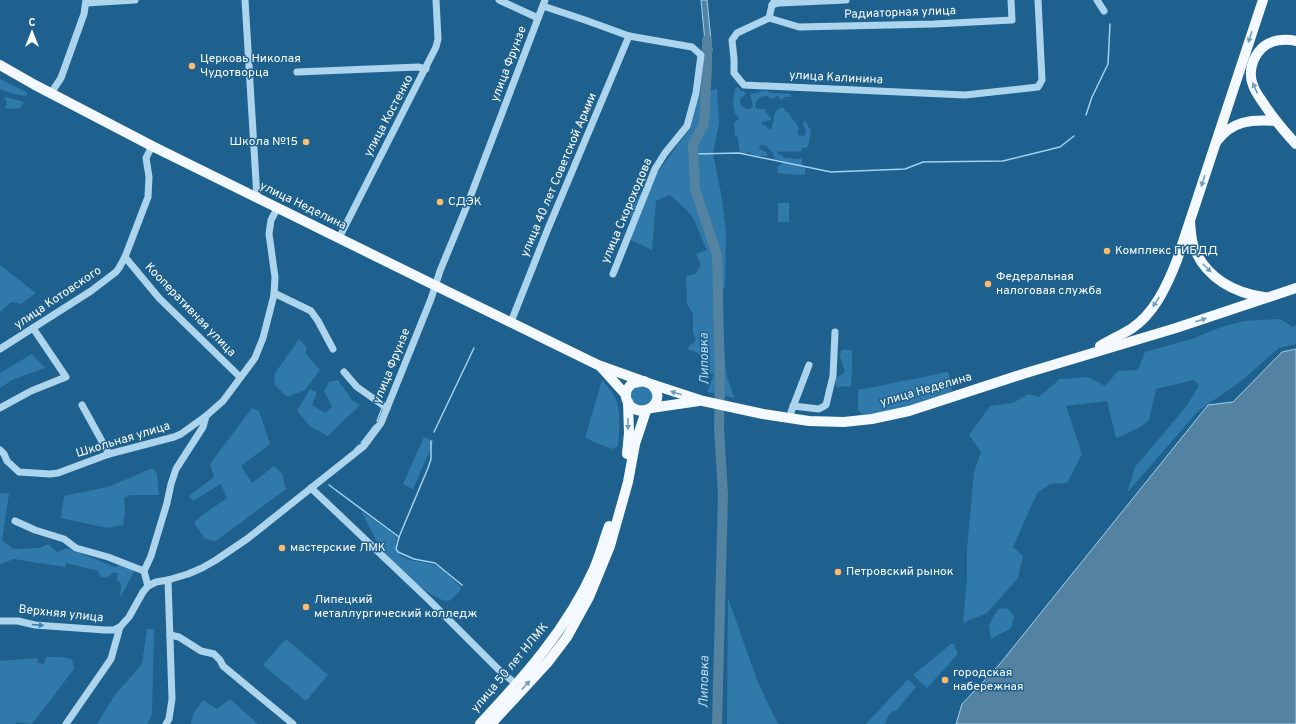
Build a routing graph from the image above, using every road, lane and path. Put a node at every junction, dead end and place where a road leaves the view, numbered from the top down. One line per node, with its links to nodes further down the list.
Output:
1 (135, 0): 10 (street)
2 (245, 0): 26 (street)
3 (436, 0): 19 (street, улица Костенко)
4 (499, 0): 14 (street)
5 (846, 0): 11 (street, Радиаторная улица)
6 (1011, 0): 15 (street, Радиаторная улица)
7 (1038, 0): 15 (street, улица Калинина)
8 (1097, 0): 13 (street)
9 (1263, 0): 23 (main road, one-way to 23)
10 (86, 2): 21 (street)
11 (774, 2): 15 (street)
12 (544, 3): 14 (street, улица Фрунзе); 16 (street)
13 (1104, 12)
14 (538, 18): 32 (street, улица Фрунзе)
15 (769, 18)
16 (629, 36): 31 (street, улица Скороходова); 36 (street, улица 40 лет Советской Армии)
17 (1296, 41): 22 (main road, one-way to 17)
18 (0, 64): 21 (main road, улица Неделина)
19 (426, 69): 20 (street); 29 (street, улица Костенко)
20 (297, 72)
21 (51, 93): 25 (main road, улица Неделина)
22 (1276, 121): 23 (main road); 24 (main road)
23 (1215, 144): 28 (main road, one-way to 28)
24 (1296, 144)
25 (152, 146): 26 (main road, улица Неделина); 30 (street, улица Котовского)
26 (257, 198): 27 (main road, улица Неделина)
27 (278, 208): 29 (main road, улица Неделина); 34 (street, Школьная улица)
28 (1190, 220): 35 (main road, one-way to 35); 41 (main road, one-way to 41)
29 (339, 238): 32 (main road, улица Неделина)
30 (125, 257): 37 (street, улица Котовского); 45 (street, Кооперативная улица)
31 (612, 274)
32 (435, 286): 36 (main road, улица Неделина); 52 (street, улица Фрунзе)
33 (1296, 288): 35 (main road)
34 (274, 293): 40 (street); 45 (street, Школьная улица)
35 (1267, 298): 41 (main road, one-way to 35)
36 (510, 322): 42 (main road, улица Неделина)
37 (33, 328): 39 (street, улица Котовского); 51 (street)
38 (835, 332): 50 (street)
39 (0, 349)
40 (333, 349)
41 (1083, 355): 55 (main road, улица Неделина)
42 (598, 365): 46 (main road); 47 (main road)
43 (809, 365): 50 (street)
44 (344, 372): 52 (street)
45 (240, 377): 54 (street, Школьная улица)
46 (647, 383): 47 (main road); 48 (main road, one-way to 46); 53 (main road)
47 (627, 398): 53 (main road); 66 (main road, улица 50 лет НЛМК, one-way to 66)
48 (702, 401): 53 (main road); 55 (main road, улица Неделина)
49 (82, 405): 57 (street)
50 (794, 406): 55 (street)
51 (0, 408)
52 (387, 408): 58 (street, улица Фрунзе)
53 (649, 409): 71 (main road, улица 50 лет НЛМК, one-way to 53)
54 (206, 416): 57 (street, Школьная улица); 60 (street)
55 (790, 418)
56 (0, 450): 57 (street, Школьная улица)
57 (109, 454)
58 (311, 488): 61 (street, улица Фрунзе); 66 (street)
59 (15, 521): 60 (street)
60 (144, 571): 62 (street)
61 (168, 580): 62 (street, улица Фрунзе); 65 (street)
62 (148, 586): 64 (street)
63 (0, 621): 64 (street, Верхняя улица, one-way to 64)
64 (120, 628): 67 (street)
65 (170, 635): 68 (street); 69 (street)
66 (516, 684): 70 (main road, улица 50 лет НЛМК)
67 (66, 724)
68 (166, 724)
69 (293, 724)
70 (480, 724)
71 (490, 724)

